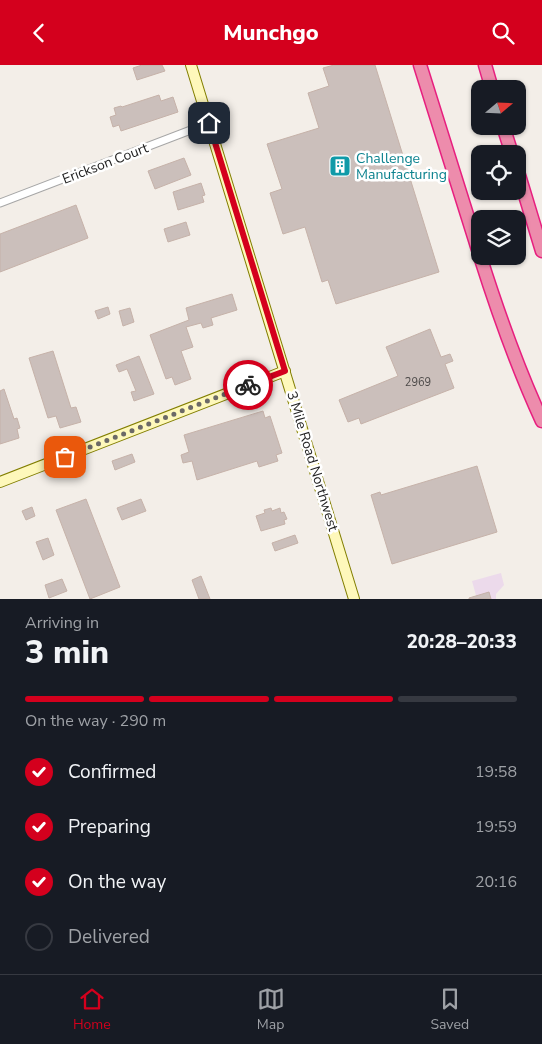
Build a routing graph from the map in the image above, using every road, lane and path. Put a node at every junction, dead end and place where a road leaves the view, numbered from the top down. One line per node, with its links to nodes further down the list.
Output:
1 (191, 65): 5 (main road, 3 Mile Road Northwest)
2 (420, 65): 8 (highway)
3 (484, 65): 4 (highway)
4 (489, 80)
5 (209, 123): 7 (street, Erickson Court); 11 (main road, 3 Mile Road Northwest)
6 (526, 198): 9 (highway)
7 (0, 203)
8 (471, 227)
9 (542, 251)
10 (483, 265): 12 (highway)
11 (285, 371): 13 (main road); 14 (main road, 3 Mile Road Northwest)
12 (542, 421)
13 (0, 482)
14 (354, 599)

